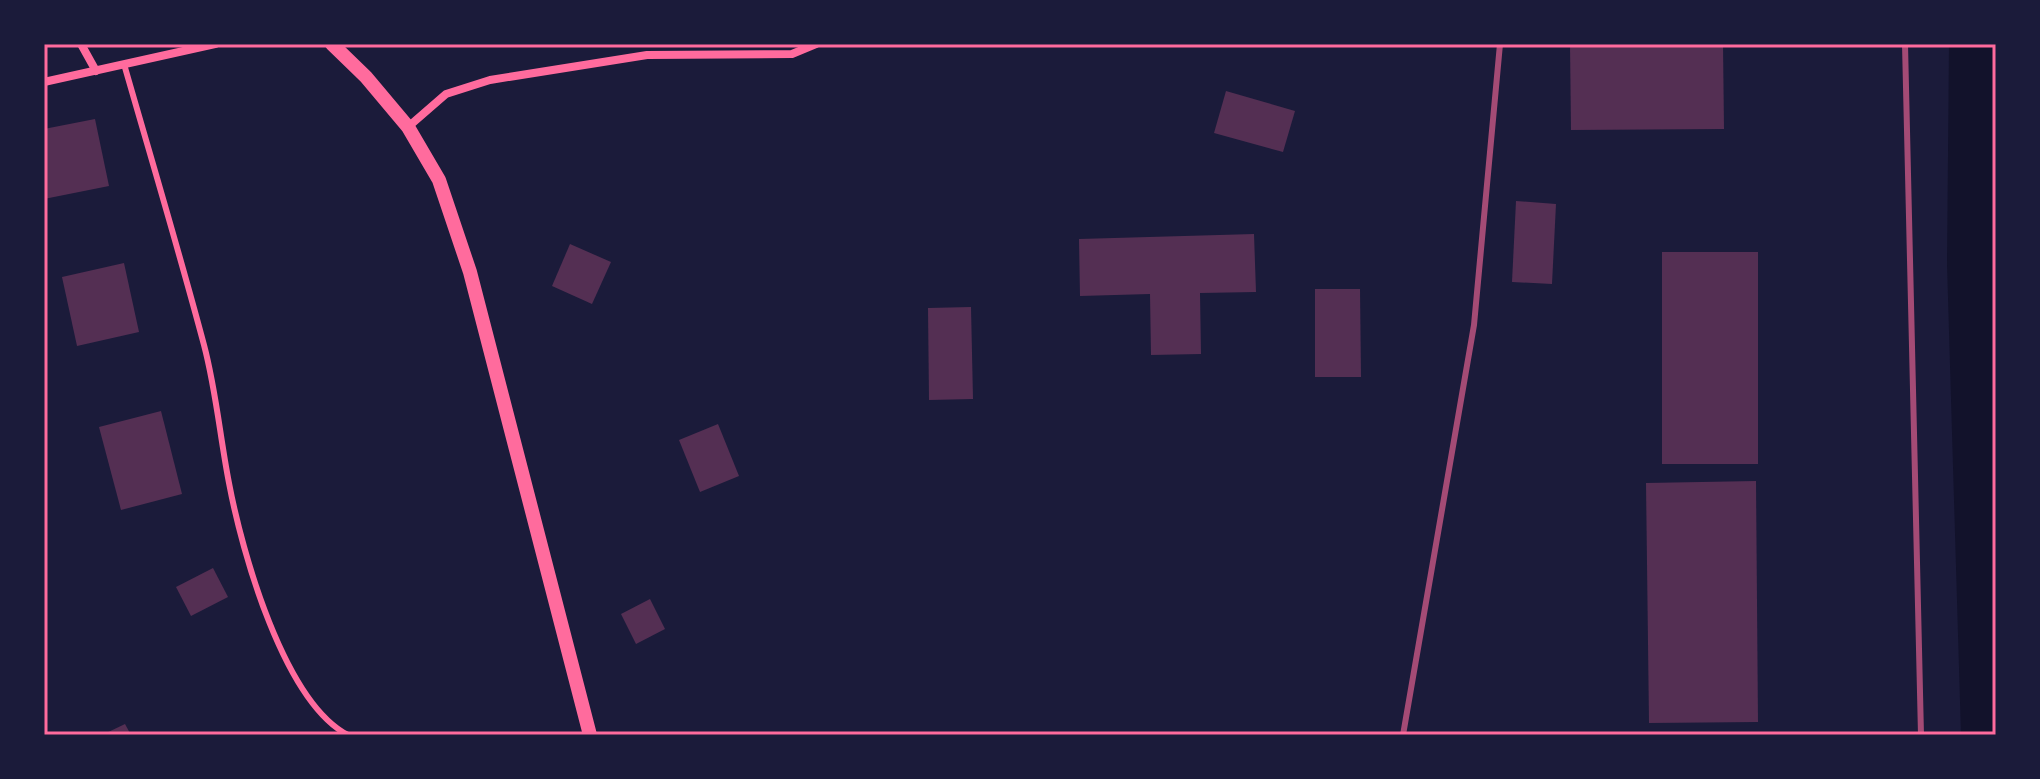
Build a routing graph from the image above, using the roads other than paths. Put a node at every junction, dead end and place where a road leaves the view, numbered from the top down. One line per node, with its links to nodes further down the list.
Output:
1 (81, 44): 8 (street)
2 (215, 44): 7 (street)
3 (332, 44): 10 (street)
4 (633, 44): 6 (street)
5 (816, 44): 6 (street)
6 (627, 57): 10 (street)
7 (124, 64): 8 (street); 11 (lane)
8 (96, 71): 9 (street)
9 (44, 82)
10 (408, 127): 12 (street)
11 (348, 735)
12 (590, 735)

